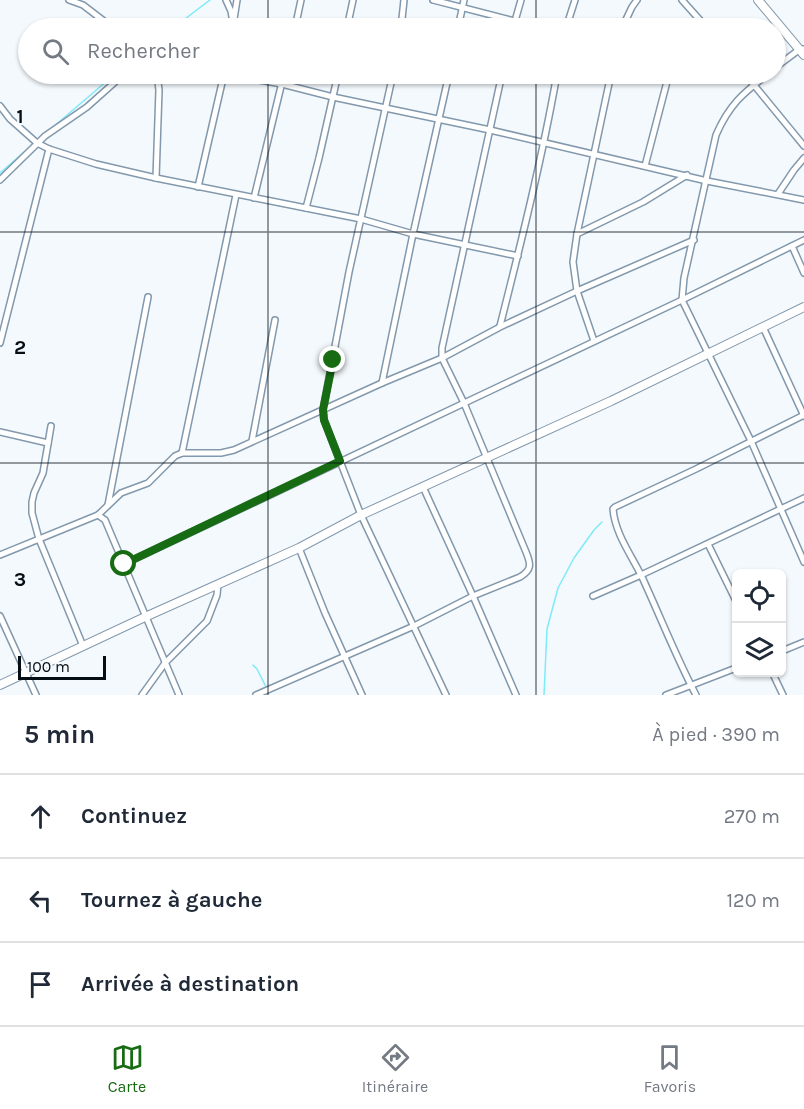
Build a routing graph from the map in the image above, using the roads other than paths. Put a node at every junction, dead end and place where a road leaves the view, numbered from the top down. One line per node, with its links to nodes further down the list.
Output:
1 (69, 0): 15 (street)
2 (88, 0): 15 (street)
3 (226, 0): 18 (street)
4 (237, 0): 19 (street)
5 (301, 0): 20 (street)
6 (353, 0): 21 (street)
7 (404, 0): 22 (street)
8 (433, 0): 16 (street)
9 (464, 0): 16 (street)
10 (521, 0): 25 (street)
11 (575, 0): 26 (street)
12 (637, 0): 27 (street)
13 (682, 0): 28 (street)
14 (758, 0): 29 (main road)
15 (83, 5): 17 (street)
16 (462, 8): 23 (street); 24 (street)
17 (100, 18)
18 (232, 18)
19 (235, 18)
20 (297, 18)
21 (349, 18)
22 (402, 18)
23 (460, 18)
24 (500, 18)
25 (516, 18)
26 (569, 18)
27 (627, 18)
28 (697, 18)
29 (774, 18)
30 (786, 32): 31 (main road)
31 (803, 51): 32 (street)
32 (786, 61)
33 (113, 84): 50 (street)
34 (158, 84): 58 (street)
35 (222, 84): 61 (street)
36 (282, 84): 45 (street); 64 (street)
37 (336, 84): 45 (street)
38 (391, 84): 47 (street)
39 (447, 84): 48 (street)
40 (500, 84): 49 (street)
41 (555, 84): 51 (street)
42 (610, 84): 54 (street)
43 (666, 84): 56 (street)
44 (754, 84): 52 (street); 60 (street)
45 (333, 97): 47 (street); 66 (street)
46 (0, 106): 50 (street)
47 (386, 109): 48 (street); 67 (street)
48 (439, 120): 49 (street); 68 (street)
49 (490, 130): 51 (street); 72 (street)
50 (37, 143): 53 (street); 59 (street)
51 (543, 144): 54 (street); 74 (street)
52 (804, 146)
53 (49, 149): 58 (street); 84 (street)
54 (594, 154): 56 (street); 69 (street)
55 (804, 158): 62 (street)
56 (645, 166): 57 (street)
57 (687, 176): 60 (street); 69 (street)
58 (156, 178): 61 (street)
59 (0, 180)
60 (707, 180): 62 (street); 70 (street)
61 (198, 187): 63 (street)
62 (778, 194): 65 (street)
63 (236, 195): 64 (street); 96 (street)
64 (254, 198): 66 (street)
65 (804, 200)
66 (306, 208): 67 (street)
67 (361, 219): 68 (street); 89 (street)
68 (413, 234): 72 (street); 87 (street)
69 (577, 234): 76 (street)
70 (694, 240): 76 (street); 78 (street)
71 (804, 240): 73 (street)
72 (465, 245): 74 (street); 86 (street)
73 (792, 246): 75 (street); 78 (street)
74 (518, 256): 81 (street)
75 (804, 273)
76 (577, 291): 81 (street); 83 (street)
77 (148, 297): 101 (street)
78 (682, 300): 83 (street); 85 (street)
79 (804, 308): 82 (main road)
80 (275, 320): 93 (street)
81 (500, 327): 86 (street)
82 (763, 327): 85 (main road); 90 (street)
83 (594, 341): 88 (street)
84 (0, 343)
85 (707, 354): 94 (street); 97 (main road)
86 (442, 358): 87 (street); 88 (street)
87 (382, 383): 89 (street)
88 (464, 403): 97 (street); 98 (street)
89 (323, 410): 93 (street); 98 (street)
90 (804, 415): 94 (street)
91 (51, 426): 95 (street)
92 (0, 432): 95 (street)
93 (252, 441): 96 (street)
94 (751, 441): 102 (street); 111 (street)
95 (48, 442): 105 (street)
96 (182, 453): 101 (street)
97 (487, 458): 99 (main road); 114 (street)
98 (340, 461): 104 (street); 110 (street)
99 (423, 487): 104 (main road); 114 (street)
100 (804, 498): 102 (street)
101 (108, 505): 103 (street)
102 (781, 509): 106 (street); 109 (street)
103 (98, 515): 105 (street); 110 (street)
104 (361, 515): 107 (main road); 118 (street)
105 (39, 539): 108 (street); 120 (street)
106 (708, 544): 111 (street); 113 (street)
107 (299, 548): 112 (main road); 122 (street)
108 (0, 555)
109 (804, 562)
110 (124, 564): 117 (street)
111 (641, 575): 115 (street); 127 (street)
112 (218, 584): 117 (main road); 123 (street)
113 (732, 593)
114 (473, 596): 118 (street); 135 (street)
115 (594, 596)
116 (0, 616): 125 (street)
117 (145, 617): 120 (main road); 123 (street)
118 (414, 626): 122 (street); 134 (street)
119 (804, 642): 121 (street)
120 (83, 646): 125 (main road)
121 (786, 649)
122 (345, 655): 132 (street); 133 (street)
123 (165, 663): 130 (street); 131 (street)
124 (732, 670): 127 (street)
125 (26, 674): 128 (main road); 129 (street)
126 (774, 677): 138 (street)
127 (691, 685): 136 (street); 137 (street)
128 (0, 686)
129 (36, 695)
130 (142, 695)
131 (179, 695)
132 (256, 695)
133 (362, 695)
134 (446, 695)
135 (516, 695)
136 (666, 695)
137 (696, 695)
138 (783, 695)

